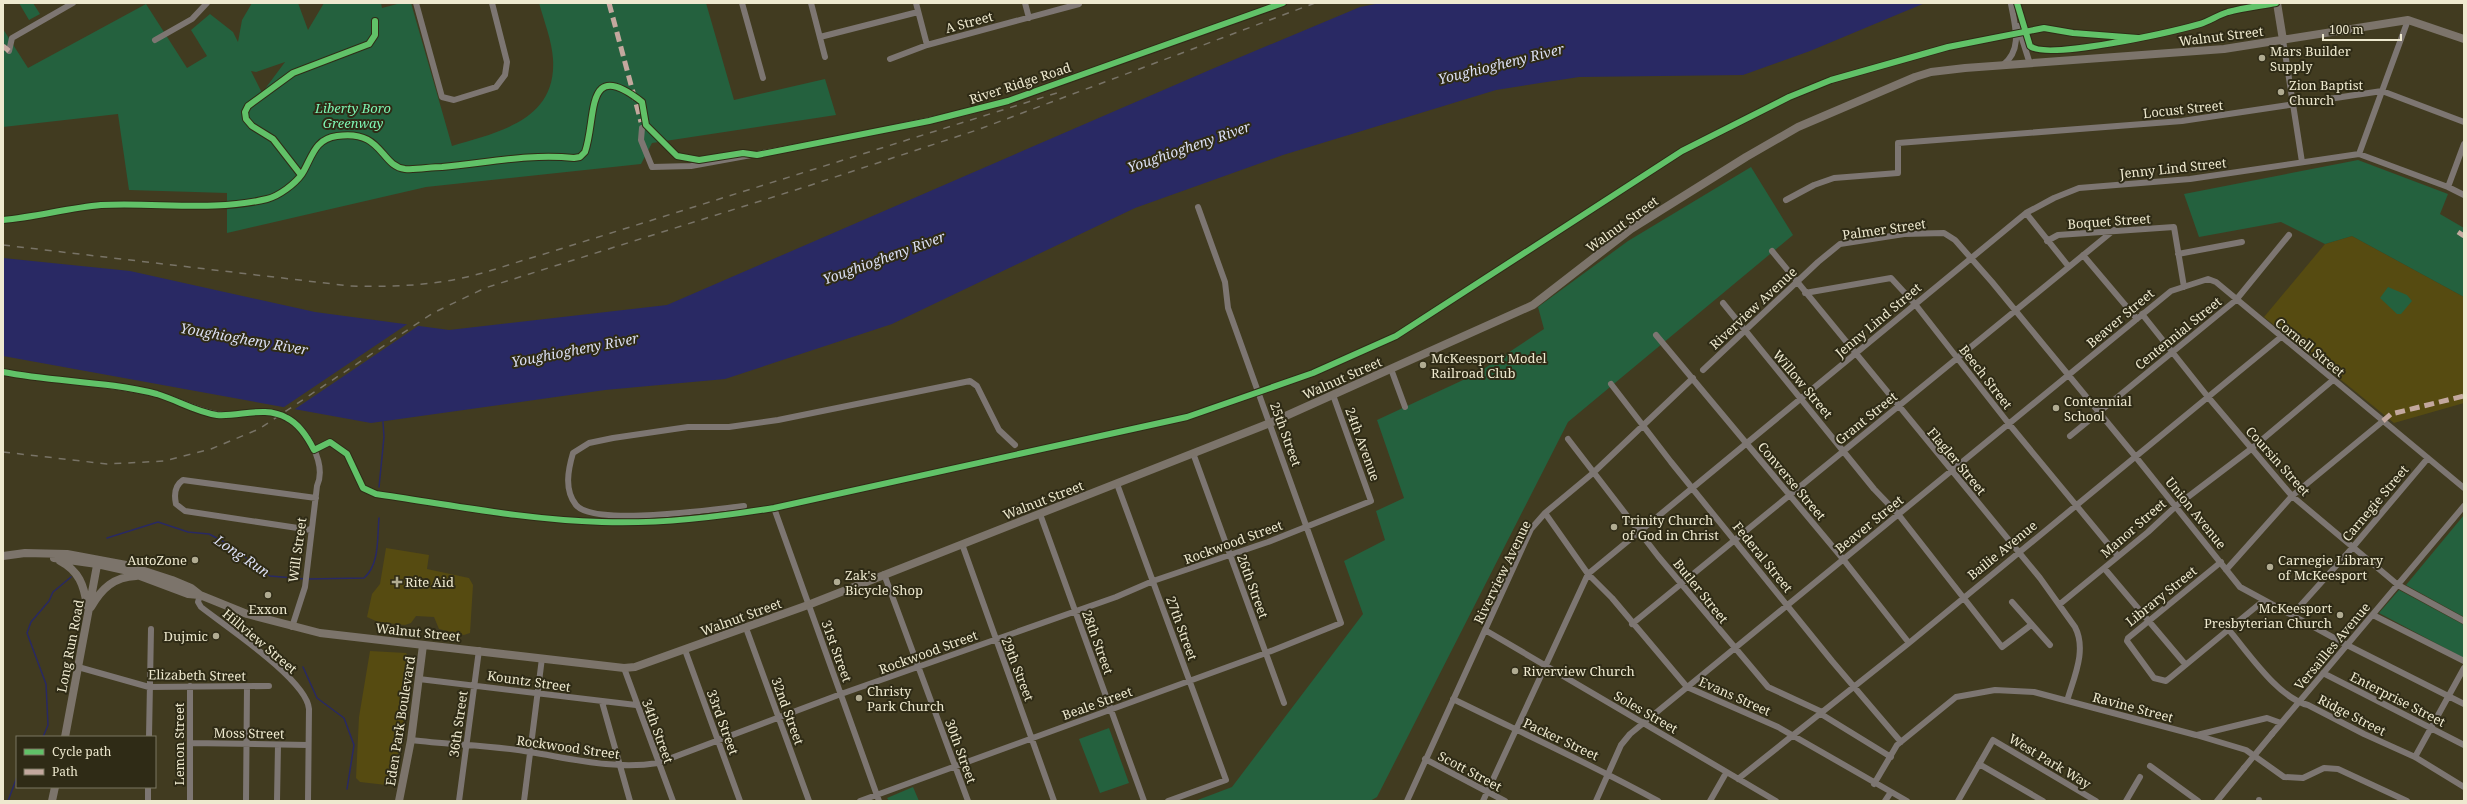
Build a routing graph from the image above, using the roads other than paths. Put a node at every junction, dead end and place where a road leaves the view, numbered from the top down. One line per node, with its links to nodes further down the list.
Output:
1 (73, 3): 22 (street)
2 (207, 3): 18 (street)
3 (416, 3): 4 (street)
4 (492, 3)
5 (742, 3): 27 (street)
6 (813, 3): 16 (street)
7 (916, 3): 13 (street)
8 (1025, 3): 14 (street)
9 (1283, 3): 31 (street, River Ridge Road)
10 (2011, 3): 20 (street)
11 (2277, 3): 19 (main road)
12 (1079, 4): 14 (street, A Street)
13 (918, 12): 16 (street); 21 (street)
14 (1029, 18): 21 (street, A Street)
15 (2408, 20): 17 (main road, Walnut Street); 19 (main road, Walnut Street); 28 (street)
16 (820, 37): 23 (street)
17 (2464, 39)
18 (155, 40)
19 (2283, 40): 25 (main road, Walnut Street); 29 (street)
20 (2020, 42): 25 (street); 26 (street)
21 (927, 45): 24 (street, A Street)
22 (8, 52)
23 (825, 57)
24 (890, 59)
25 (2030, 64): 26 (main road, Walnut Street)
26 (2002, 66): 65 (main road, Walnut Street)
27 (763, 78)
28 (2382, 91): 29 (street, Locust Street); 30 (street); 33 (street)
29 (2293, 106): 34 (street); 37 (street, Locust Street)
30 (2464, 122)
31 (642, 128)
32 (2464, 144): 35 (street)
33 (2358, 154): 34 (street, Jenny Lind Street); 35 (street, Jenny Lind Street)
34 (2302, 162): 39 (street, Jenny Lind Street)
35 (2448, 187): 36 (street, Jenny Lind Street)
36 (2464, 195)
37 (1786, 200)
38 (1198, 207): 79 (street, 25th Street)
39 (2026, 213): 42 (street); 47 (street, Jenny Lind Street)
40 (2114, 230): 42 (street, Boquet Street); 45 (street, Boquet Street); 46 (street, Grant Street)
41 (2289, 235): 53 (street, Centennial Street)
42 (2047, 241): 49 (street)
43 (2242, 242): 45 (street)
44 (1772, 251): 50 (street, Flagler Street)
45 (2178, 254): 51 (street)
46 (2083, 255): 49 (street, Grant Street); 58 (street)
47 (1972, 259): 48 (street, Palmer Street); 55 (street, Jenny Lind Street); 56 (street, Union Avenue)
48 (1818, 262): 50 (street, Riverview Avenue)
49 (2069, 267): 56 (street, Grant Street)
50 (1796, 282): 52 (street, Flagler Street); 59 (street, Riverview Avenue)
51 (2184, 287): 53 (street, Cornell Street); 57 (street, Beaver Street)
52 (1805, 293): 55 (street, Beech Street); 63 (street, Flagler Street)
53 (2236, 300): 61 (street, Cornell Street); 62 (street, Centennial Street)
54 (1723, 303): 59 (street, Willow Street)
55 (1914, 304): 63 (street, Jenny Lind Street); 64 (street, Beech Street)
56 (2014, 311): 64 (street, Grant Street); 68 (street, Union Avenue)
57 (2142, 314): 58 (street, Beaver Street); 62 (street, Coursin Street)
58 (2137, 319): 68 (street, Beaver Street)
59 (1745, 330): 66 (street, Riverview Avenue); 74 (street, Willow Street)
60 (1656, 335): 69 (street, Converse Street)
61 (2282, 337): 70 (street, Cornell Street); 73 (street, Bailie Avenue)
62 (2172, 352): 73 (street, Coursin Street); 77 (street, Centennial Street)
63 (1856, 354): 74 (street, Jenny Lind Street); 75 (street, Flagler Street)
64 (1957, 359): 75 (street, Grant Street); 81 (street, Beech Street)
65 (1391, 369): 72 (main road, Walnut Street); 76 (street)
66 (1703, 370)
67 (3, 372): 98 (street, Will Street)
68 (2068, 376): 77 (street, Union Avenue); 81 (street, Beaver Street)
69 (1693, 378): 80 (street, Riverview Avenue); 84 (street, Converse Street)
70 (2333, 380): 78 (street, Cornell Street); 86 (street, Manor Street)
71 (1612, 384): 80 (street, Federal Street)
72 (1333, 395): 79 (main road, Walnut Street); 99 (street, 24th Avenue)
73 (2208, 396): 86 (street, Coursin Street); 89 (street, Bailie Avenue)
74 (1800, 398): 84 (street, Jenny Lind Street); 87 (street, Willow Street)
75 (1898, 406): 87 (street, Grant Street); 91 (street, Flagler Street)
76 (1405, 407)
77 (2098, 412): 82 (street, Centennial Street); 89 (street, Union Avenue)
78 (2383, 421): 90 (street, Cornell Street); 97 (street)
79 (1270, 423): 88 (main road, Walnut Street); 108 (street, 25th Street)
80 (1644, 424): 92 (street, Riverview Avenue); 94 (street, Federal Street)
81 (2009, 424): 91 (street, Beaver Street); 100 (street, Beech Street)
82 (2070, 436)
83 (1568, 439): 92 (street, Butler Street)
84 (1746, 442): 94 (street, Jenny Lind Street); 96 (street, Converse Street)
85 (1015, 444): 101 (street)
86 (2251, 449): 97 (street, Coursin Street); 102 (street, Manor Street)
87 (1843, 450): 96 (street, Grant Street); 107 (street, Willow Street)
88 (1193, 453): 93 (main road, Walnut Street); 116 (street, 26th Street)
89 (2135, 456): 100 (street, Bailie Avenue); 102 (street, Union Avenue)
90 (2428, 458): 95 (street, Cornell Street); 113 (street, Carnegie Street)
91 (1952, 471): 107 (street, Beaver Street); 114 (street, Flagler Street)
92 (1593, 473): 105 (street, Riverview Avenue); 110 (street, Butler Street)
93 (1116, 484): 106 (main road, Walnut Street); 128 (street, 27th Street)
94 (1691, 487): 110 (street, Jenny Lind Street); 111 (street, Federal Street)
95 (2464, 488)
96 (1788, 495): 111 (street, Grant Street); 119 (street, Converse Street)
97 (2292, 496): 113 (street, Coursin Street); 124 (street)
98 (316, 498): 109 (street, Will Street); 109 (street)
99 (1371, 501): 108 (street, Rockwood Street)
100 (2075, 504): 114 (street, Bailie Avenue); 117 (street, Beech Street)
101 (744, 506)
102 (2176, 506): 117 (street, Manor Street); 122 (street, Union Avenue)
103 (2464, 506): 130 (street, Versailles Avenue)
104 (774, 508): 137 (street, 31st Street)
105 (1545, 513): 126 (street, Evans Street); 151 (street, Riverview Avenue)
106 (1040, 514): 112 (main road, Walnut Street); 138 (street, 28th Street)
107 (1898, 514): 119 (street, Beaver Street); 132 (street, Willow Street)
108 (1306, 526): 116 (street, Rockwood Street); 144 (street, 25th Street)
109 (311, 530): 147 (street, Will Street)
110 (1640, 531): 126 (street, Jenny Lind Street); 129 (street, Butler Street)
111 (1735, 540): 129 (street, Grant Street); 135 (street, Federal Street)
112 (962, 544): 125 (main road, Walnut Street); 152 (street, 29th Street)
113 (2353, 547): 130 (street, Coursin Street); 141 (street, Carnegie Street)
114 (2018, 552): 132 (street, Bailie Avenue); 136 (street, Flagler Street)
115 (3, 556): 121 (main road, Walnut Street)
116 (1230, 556): 128 (street, Rockwood Street); 160 (street, 26th Street)
117 (2118, 556): 123 (street, Manor Street)
118 (56, 558): 120 (main road, Walnut Street); 121 (main road, Walnut Street); 139 (main road)
119 (1843, 559): 135 (street, Beaver Street); 153 (street, Converse Street)
120 (3, 560)
121 (98, 561): 127 (main road, Walnut Street); 131 (main road, Walnut Street); 139 (main road, Long Run Road)
122 (2221, 562): 124 (street, Union Avenue); 143 (street, Library Street)
123 (2104, 568): 136 (street, Manor Street); 143 (street)
124 (2226, 570): 133 (street, Union Avenue)
125 (884, 574): 137 (main road, Walnut Street); 167 (street, 30th Street)
126 (1588, 574): 145 (street, Evans Street); 165 (street, Jenny Lind Street)
127 (140, 576): 131 (main road, Walnut Street); 139 (main road)
128 (1153, 581): 138 (street, Rockwood Street); 171 (street, 27th Street)
129 (1682, 583): 145 (street, Grant Street); 157 (street, Butler Street)
130 (2398, 585): 140 (street, Versailles Avenue); 142 (street, Coursin Street)
131 (200, 595): 147 (main road, Walnut Street); 207 (street, Hillview Street)
132 (1962, 597): 146 (street, Willow Street); 153 (street, Bailie Avenue)
133 (2263, 601): 141 (street, Union Avenue); 150 (street)
134 (2012, 602): 146 (street)
135 (1788, 604): 157 (street, Beaver Street); 175 (street, Federal Street)
136 (2060, 604): 183 (street, Flagler Street)
137 (808, 605): 148 (main road, Walnut Street); 180 (street, 31st Street)
138 (1075, 611): 152 (street, Rockwood Street); 189 (street, 28th Street)
139 (88, 613): 164 (main road, Long Run Road)
140 (2373, 614): 156 (street, Versailles Avenue); 162 (street)
141 (2292, 615): 156 (street, Union Avenue)
142 (2464, 621)
143 (2148, 622): 163 (street); 163 (street, Library Street)
144 (1341, 623): 160 (street, Beale Street)
145 (1632, 624): 178 (street, Evans Street)
146 (2031, 625): 155 (street)
147 (292, 627): 154 (main road, Walnut Street)
148 (746, 628): 159 (main road, Walnut Street); 191 (street, 32nd Street)
149 (151, 629): 176 (street)
150 (2228, 629): 163 (street); 186 (street, Ridge Street)
151 (1485, 630): 165 (street, Soles Street); 182 (street, Riverview Avenue)
152 (995, 640): 167 (street, Rockwood Street); 200 (street, 29th Street)
153 (1908, 643): 175 (street, Bailie Avenue)
154 (423, 644): 158 (main road, Walnut Street); 170 (main road, Eden Park Boulevard)
155 (2050, 645)
156 (2347, 646): 169 (street, Versailles Avenue); 181 (street, Union Avenue)
157 (1733, 648): 178 (street, Beaver Street); 190 (street, Butler Street)
158 (479, 650): 161 (main road, Walnut Street); 172 (street, 36th Street)
159 (685, 650): 166 (main road, Walnut Street); 202 (street, 33rd Street)
160 (1266, 653): 171 (street, Beale Street); 185 (street, 26th Street)
161 (542, 658): 166 (main road, Walnut Street); 179 (street)
162 (2464, 661)
163 (2185, 664)
164 (78, 667): 176 (street, Elizabeth Street); 198 (main road, Long Run Road)
165 (1545, 667): 192 (street, Soles Street); 195 (street, Jenny Lind Street)
166 (624, 668): 188 (street, 34th Street)
167 (919, 668): 180 (street, Rockwood Street); 217 (street, 30th Street)
168 (2464, 668): 181 (street)
169 (2323, 673): 186 (street, Versailles Avenue); 194 (street, Enterprise Street)
170 (419, 679): 172 (street, Kountz Street); 201 (main road, Eden Park Boulevard)
171 (1189, 681): 189 (street, Beale Street); 247 (street, 27th Street)
172 (474, 684): 179 (street, Kountz Street); 209 (street, 36th Street)
173 (190, 686): 176 (street, Elizabeth Street); 177 (street, Elizabeth Street); 204 (street, Lemon Street)
174 (269, 686): 177 (street, Elizabeth Street)
175 (1853, 686): 190 (street, Bailie Avenue); 203 (street, Federal Street)
176 (149, 687): 199 (street)
177 (247, 687): 205 (street)
178 (1686, 687): 192 (street, Beaver Street); 196 (street, Evans Street)
179 (538, 693): 184 (street, Kountz Street); 210 (street)
180 (841, 694): 191 (street, Rockwood Street); 229 (street, 31st Street)
181 (2449, 696): 187 (street, Union Avenue); 194 (street)
182 (1453, 699): 195 (street, Packer Street); 213 (street, Riverview Avenue)
183 (2067, 700): 197 (street, Ravine Street); 203 (street, Ravine Street)
184 (602, 702): 188 (street, Kountz Street); 216 (street)
185 (1284, 703)
186 (2298, 703): 193 (street, Versailles Avenue); 212 (street, Ridge Street)
187 (2464, 704)
188 (636, 705): 214 (street, 34th Street)
189 (1111, 710): 200 (street, Beale Street); 246 (street, 28th Street)
190 (1822, 713): 196 (street, Bailie Avenue); 211 (street, Butler Street)
191 (778, 719): 202 (street, Rockwood Street); 242 (street, 32nd Street)
192 (1643, 722): 219 (street, Beaver Street); 220 (street, Soles Street)
193 (2281, 724): 197 (street); 262 (street, Versailles Avenue, bridge)
194 (2431, 728): 208 (street, Enterprise Street); 212 (street)
195 (1516, 731): 219 (street, Packer Street); 227 (street, Jenny Lind Street)
196 (1793, 735): 222 (street, Bailie Avenue); 223 (street, Evans Street)
197 (2196, 735): 263 (street, Ravine Street)
198 (65, 736)
199 (149, 736)
200 (1033, 738): 217 (street, Beale Street); 245 (street, 29th Street)
201 (411, 740): 209 (street, Rockwood Street); 236 (main road, Eden Park Boulevard)
202 (719, 741): 214 (street, Rockwood Street); 241 (street, 33rd Street)
203 (1901, 742): 211 (street, Ravine Street)
204 (190, 743): 205 (street, Moss Street); 232 (street, Lemon Street)
205 (247, 744): 206 (street, Moss Street); 233 (street)
206 (278, 744): 207 (street, Moss Street); 234 (street)
207 (308, 745): 235 (street, Hillview Street)
208 (2464, 745)
209 (466, 746): 210 (street, Rockwood Street); 237 (street, 36th Street)
210 (529, 752): 216 (street, Rockwood Street); 238 (street)
211 (1890, 757): 223 (street, Ravine Street)
212 (2415, 757): 224 (street, Ridge Street)
213 (1425, 759): 227 (street, Scott Street); 248 (street, Riverview Avenue)
214 (658, 763): 216 (street, Rockwood Street); 240 (street, 34th Street)
215 (1979, 764): 257 (street); 258 (street); 259 (street, West Park Way)
216 (619, 765): 239 (street)
217 (955, 766): 229 (street, Beale Street); 244 (street, 30th Street)
218 (2150, 766): 261 (street)
219 (1608, 773): 251 (street, Beaver Street); 252 (street, Packer Street)
220 (1726, 773): 222 (street, Soles Street); 253 (street)
221 (2140, 777): 260 (street)
222 (1738, 779): 254 (street, Soles Street)
223 (1874, 784): 228 (street, Evans Street)
224 (2464, 787)
225 (55, 788): 230 (main road)
226 (148, 788): 231 (street)
227 (1486, 792): 249 (street, Jenny Lind Street); 250 (street, Scott Street)
228 (1891, 792): 255 (street); 256 (street, Evans Street)
229 (878, 798): 243 (street, Beale Street)
230 (52, 801)
231 (148, 801)
232 (190, 801)
233 (246, 801)
234 (277, 801)
235 (308, 801)
236 (399, 801)
237 (459, 801)
238 (524, 801)
239 (630, 801)
240 (673, 801)
241 (740, 801)
242 (809, 801)
243 (860, 801)
244 (968, 801)
245 (1054, 801)
246 (1144, 801)
247 (1168, 801)
248 (1407, 801)
249 (1483, 801)
250 (1505, 801)
251 (1596, 801)
252 (1658, 801)
253 (1710, 801)
254 (1776, 801)
255 (1885, 801)
256 (1907, 801)
257 (1958, 801)
258 (2043, 801)
259 (2096, 801)
260 (2126, 801)
261 (2198, 801)
262 (2217, 801)
263 (2407, 801)

